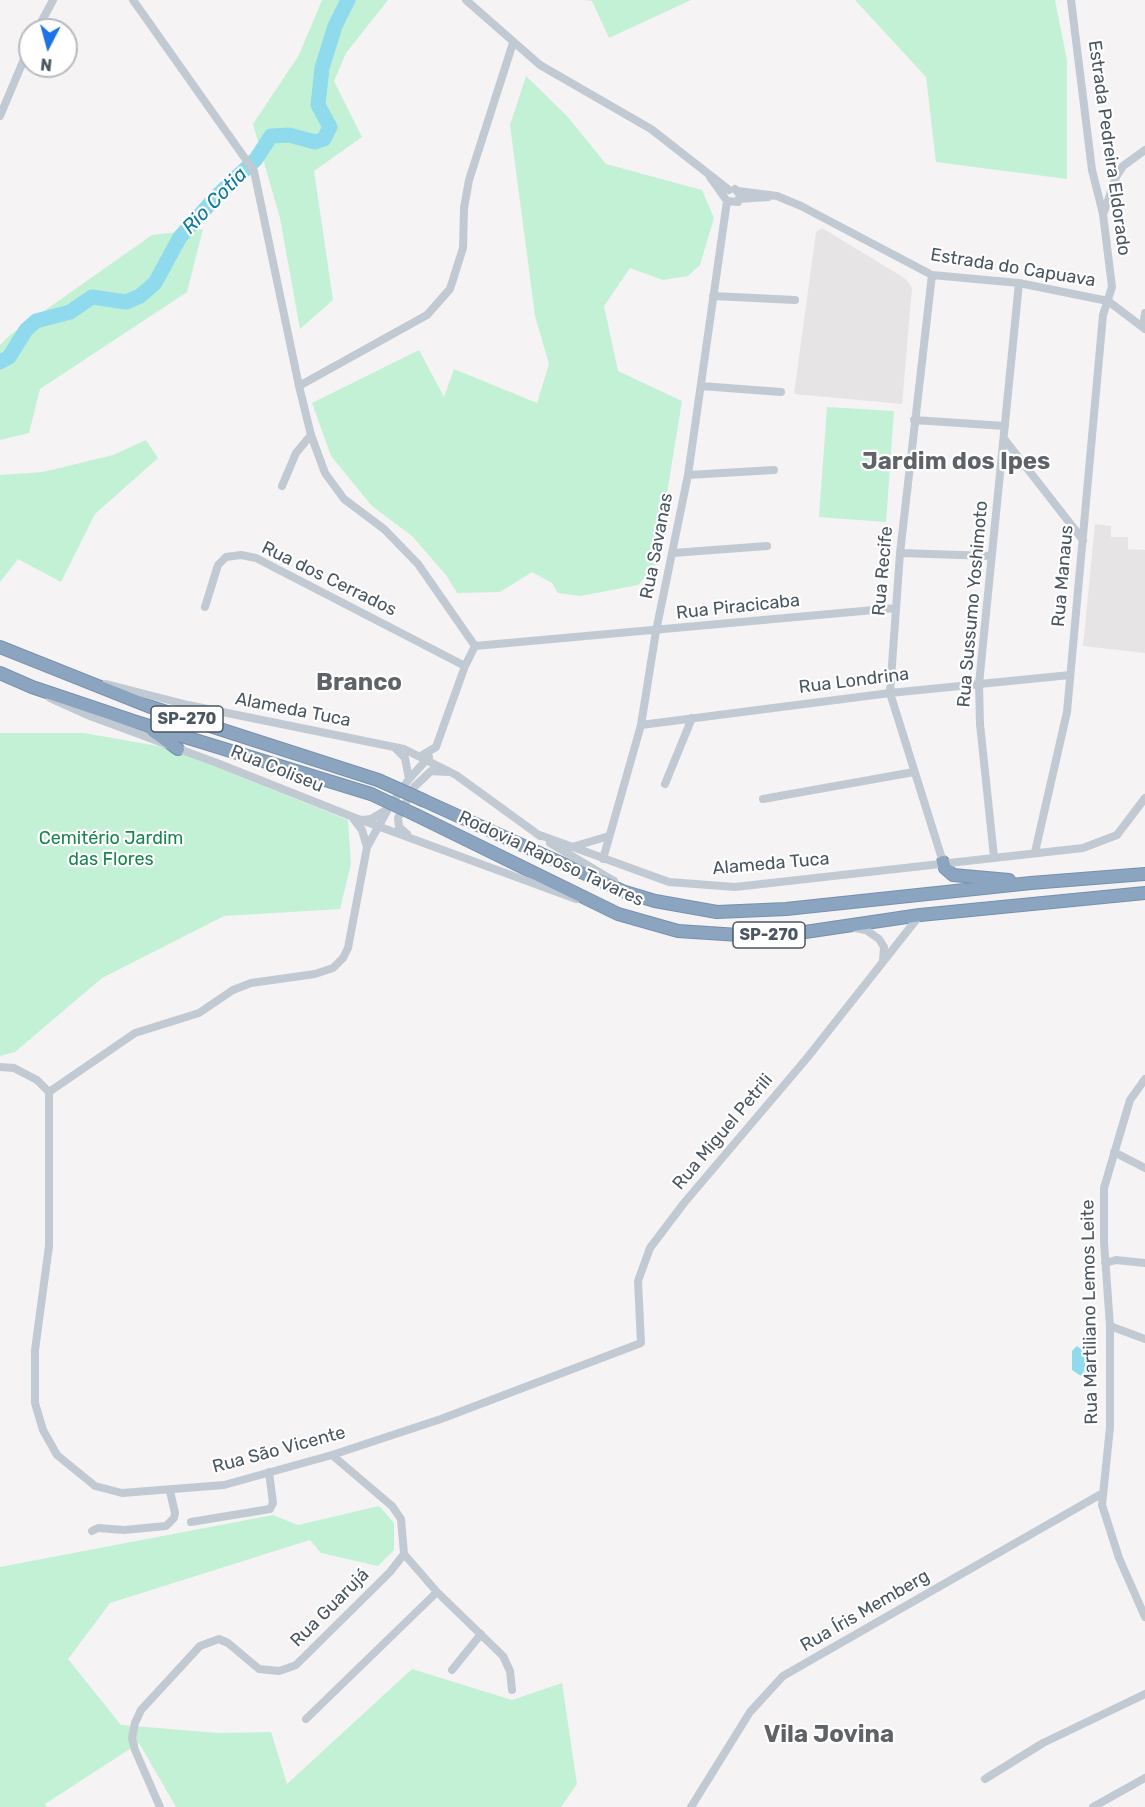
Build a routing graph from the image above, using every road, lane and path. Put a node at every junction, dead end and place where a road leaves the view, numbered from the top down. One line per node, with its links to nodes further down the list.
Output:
1 (53, 0): 5 (street)
2 (134, 0): 19 (street)
3 (466, 0): 6 (street)
4 (1071, 0): 11 (street, Estrada Pedreira Eldorado)
5 (43, 18)
6 (513, 43): 10 (street); 19 (street)
7 (18, 73): 8 (street)
8 (0, 116)
9 (1145, 150): 11 (street)
10 (733, 196): 12 (street, Estrada do Capuava); 14 (street, Rua Savanas)
11 (1103, 214): 16 (street, Estrada Pedreira Eldorado)
12 (932, 275): 13 (street, Estrada do Capuava); 22 (street, Rua Recife)
13 (1019, 283): 16 (street, Estrada do Capuava); 23 (street, Rua Sussumo Yoshimoto)
14 (713, 296): 15 (street); 20 (street, Rua Savanas)
15 (795, 300)
16 (1108, 301): 18 (street, Estrada do Capuava); 29 (street, Rua Manaus)
17 (1145, 313): 18 (street)
18 (1144, 328)
19 (299, 386): 24 (street)
20 (700, 386): 21 (street); 27 (street, Rua Savanas)
21 (781, 392)
22 (914, 420): 23 (street); 32 (street, Rua Recife)
23 (1005, 426): 25 (street, Rua Sussumo Yoshimoto)
24 (311, 435): 28 (street); 37 (street)
25 (1005, 440): 29 (street); 33 (street, Rua Sussumo Yoshimoto)
26 (774, 470): 27 (street)
27 (688, 475): 31 (street, Rua Savanas)
28 (282, 486)
29 (1083, 540): 41 (street, Rua Manaus)
30 (767, 546): 31 (street)
31 (673, 553): 36 (street, Rua Savanas)
32 (900, 553): 33 (street); 35 (street, Rua Recife)
33 (991, 556): 43 (street, Rua Sussumo Yoshimoto)
34 (205, 607): 39 (street, Rua dos Cerrados)
35 (896, 608): 36 (street, Rua Piracicaba); 45 (street, Rua Recife)
36 (656, 632): 37 (street, Rua Piracicaba); 48 (street, Rua Savanas)
37 (475, 646): 39 (street)
38 (0, 647): 42 (highway, Rodovia Raposo Tavares / SP-270)
39 (465, 666): 50 (street)
40 (0, 673): 44 (highway, Rodovia Raposo Tavares / SP-270)
41 (1070, 675): 43 (street, Rua Londrina); 69 (street, Rua Manaus)
42 (81, 678): 49 (street, Alameda Tuca); 76 (highway, Rodovia Raposo Tavares / SP-270, bridge)
43 (979, 684): 45 (street, Rua Londrina); 70 (street, Rua Sussumo Yoshimoto)
44 (32, 687): 47 (highway, Rodovia Raposo Tavares / SP-270); 51 (street, Rua Coliseu)
45 (890, 693): 46 (street, Rua Londrina); 54 (street, Rua Recife)
46 (692, 718): 48 (street, Rua Londrina); 57 (street)
47 (142, 723): 51 (highway); 77 (highway, Rodovia Raposo Tavares / SP-270, bridge)
48 (641, 725): 65 (street, Rua Savanas)
49 (394, 746): 52 (street, Alameda Tuca); 56 (street)
50 (436, 747): 52 (street); 53 (street)
51 (178, 749): 61 (street, Rua Coliseu)
52 (424, 758): 53 (street, Alameda Tuca); 56 (street)
53 (442, 767): 55 (street, Alameda Tuca)
54 (914, 772): 59 (street); 72 (street, Rua Recife)
55 (456, 775): 64 (street, Alameda Tuca); 66 (street)
56 (409, 778): 60 (street)
57 (665, 784)
58 (1145, 798): 69 (street, Alameda Tuca)
59 (763, 799)
60 (388, 809): 61 (street); 62 (street)
61 (357, 819): 62 (street, Rua Coliseu); 67 (street)
62 (378, 827): 63 (street, Rua Coliseu); 67 (street)
63 (389, 831): 66 (street, Rua Coliseu); 67 (street)
64 (537, 834): 68 (street, Alameda Tuca); 76 (street, Alameda Tuca)
65 (609, 836): 68 (street); 71 (street, Rua Savanas)
66 (413, 839): 77 (street, Rua Coliseu)
67 (368, 844): 83 (street)
68 (571, 847): 71 (street, Alameda Tuca)
69 (1035, 852): 70 (street, Alameda Tuca)
70 (994, 857): 72 (street, Alameda Tuca)
71 (603, 859): 72 (street, Alameda Tuca)
72 (943, 862): 74 (highway)
73 (1145, 874): 74 (highway, Rodovia Raposo Tavares / SP-270)
74 (1031, 883): 76 (highway, Rodovia Raposo Tavares / SP-270)
75 (1145, 893): 78 (highway, Rodovia Raposo Tavares / SP-270)
76 (655, 901)
77 (618, 914): 79 (highway, Rodovia Raposo Tavares / SP-270)
78 (920, 915): 79 (highway, Rodovia Raposo Tavares / SP-270); 80 (street, Rua Miguel Petrili)
79 (842, 926): 80 (street)
80 (883, 961): 90 (street, Rua Miguel Petrili)
81 (0, 1067): 83 (street)
82 (1145, 1079): 84 (street, Rua Martiliano Lemos Leite)
83 (48, 1092): 93 (street, Rua São Vicente)
84 (1114, 1152): 85 (street); 86 (street, Rua Martiliano Lemos Leite)
85 (1145, 1168)
86 (1105, 1263): 87 (street); 88 (street, Rua Martiliano Lemos Leite)
87 (1145, 1263)
88 (1110, 1326): 89 (street); 94 (street, Rua Martiliano Lemos Leite)
89 (1145, 1339)
90 (641, 1343): 91 (street, Rua São Vicente)
91 (332, 1455): 92 (street, Rua São Vicente); 97 (street)
92 (269, 1472): 93 (street, Rua São Vicente); 95 (street)
93 (170, 1491): 96 (street)
94 (1103, 1492): 99 (street, Rua Martiliano Lemos Leite); 108 (street, Rua Íris Memberg)
95 (191, 1522)
96 (93, 1531)
97 (404, 1554): 98 (street); 107 (street, Rua Guarujá)
98 (437, 1592): 100 (street); 104 (street)
99 (1145, 1617)
100 (481, 1634): 101 (street); 102 (street)
101 (452, 1670)
102 (512, 1690)
103 (1145, 1694): 106 (street)
104 (306, 1719)
105 (1145, 1778): 109 (street)
106 (985, 1779)
107 (160, 1807)
108 (691, 1807)
109 (1093, 1807)

